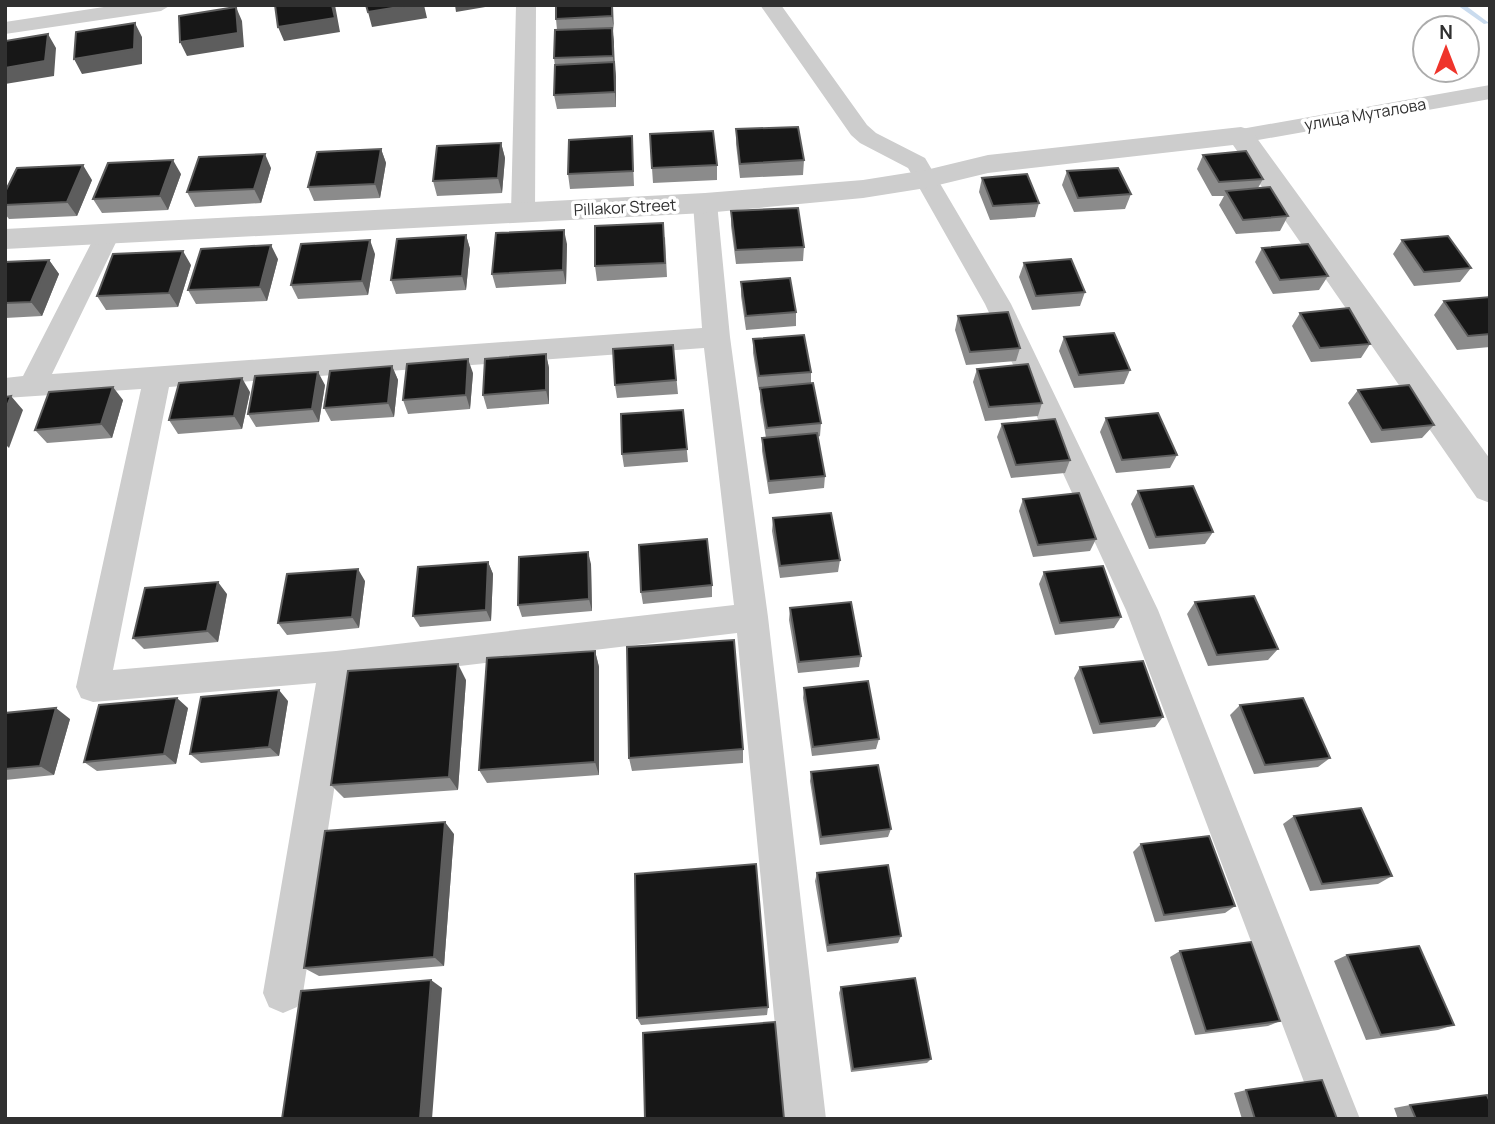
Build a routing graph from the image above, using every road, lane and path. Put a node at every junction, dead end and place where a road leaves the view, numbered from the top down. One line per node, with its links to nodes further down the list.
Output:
1 (161, 5): 4 (street)
2 (526, 5): 9 (street)
3 (771, 5): 7 (street)
4 (5, 28)
5 (1490, 92): 6 (street, улица Муталова)
6 (1241, 136): 7 (street, Pillakor Street); 15 (street)
7 (926, 179): 8 (street, Pillakor Street); 20 (street)
8 (705, 203): 9 (street, Pillakor Street); 12 (street)
9 (523, 212): 10 (street, Pillakor Street)
10 (109, 232): 11 (street, Pillakor Street); 14 (street)
11 (5, 239)
12 (716, 337): 13 (street); 16 (street)
13 (157, 377): 14 (street); 17 (street)
14 (18, 387)
15 (1490, 488)
16 (752, 617): 17 (street); 19 (street)
17 (336, 666): 18 (street)
18 (283, 993)
19 (805, 1119)
20 (1339, 1119)

